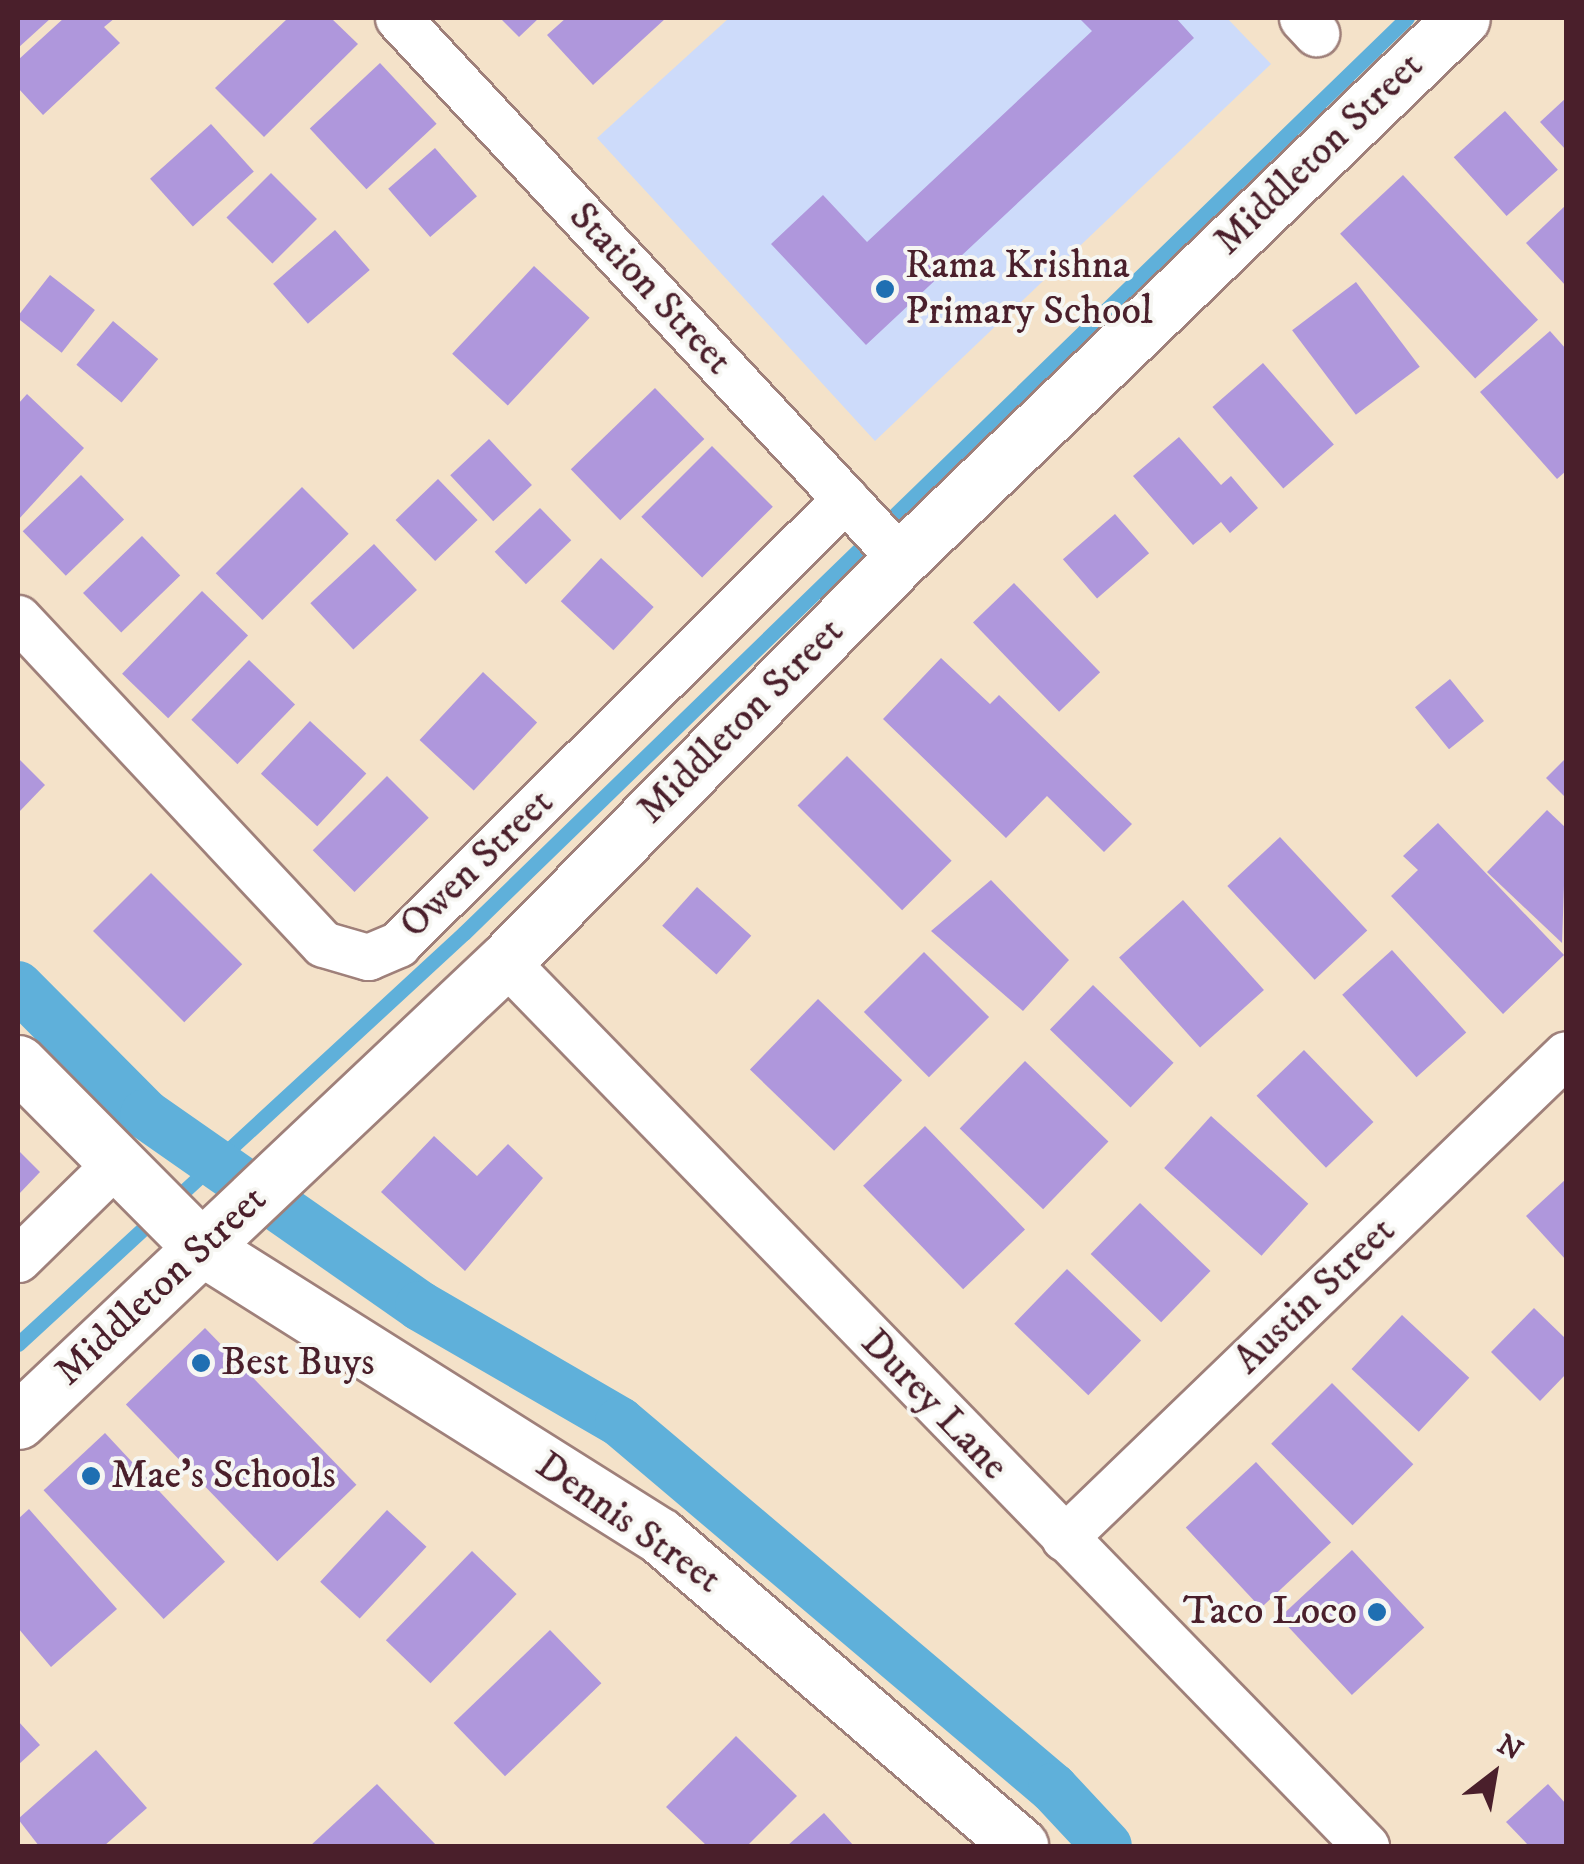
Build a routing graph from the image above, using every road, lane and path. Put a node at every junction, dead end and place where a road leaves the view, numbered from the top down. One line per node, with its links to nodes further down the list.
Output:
1 (398, 18): 3 (street, Station Street)
2 (1462, 18): 4 (street, Middleton Street)
3 (845, 499): 4 (street, Station Street); 5 (street, Owen Street)
4 (902, 559): 6 (street, Middleton Street)
5 (18, 618)
6 (506, 960): 10 (street, Middleton Street); 13 (street, Durey Lane)
7 (1566, 1054): 13 (street, Austin Street)
8 (18, 1063): 9 (street, Dennis Street)
9 (123, 1168): 10 (street, Dennis Street); 11 (street)
10 (207, 1231): 12 (street, Middleton Street); 14 (street, Dennis Street)
11 (18, 1259)
12 (18, 1422)
13 (1064, 1538): 15 (street, Durey Lane)
14 (1020, 1846)
15 (1366, 1846)

